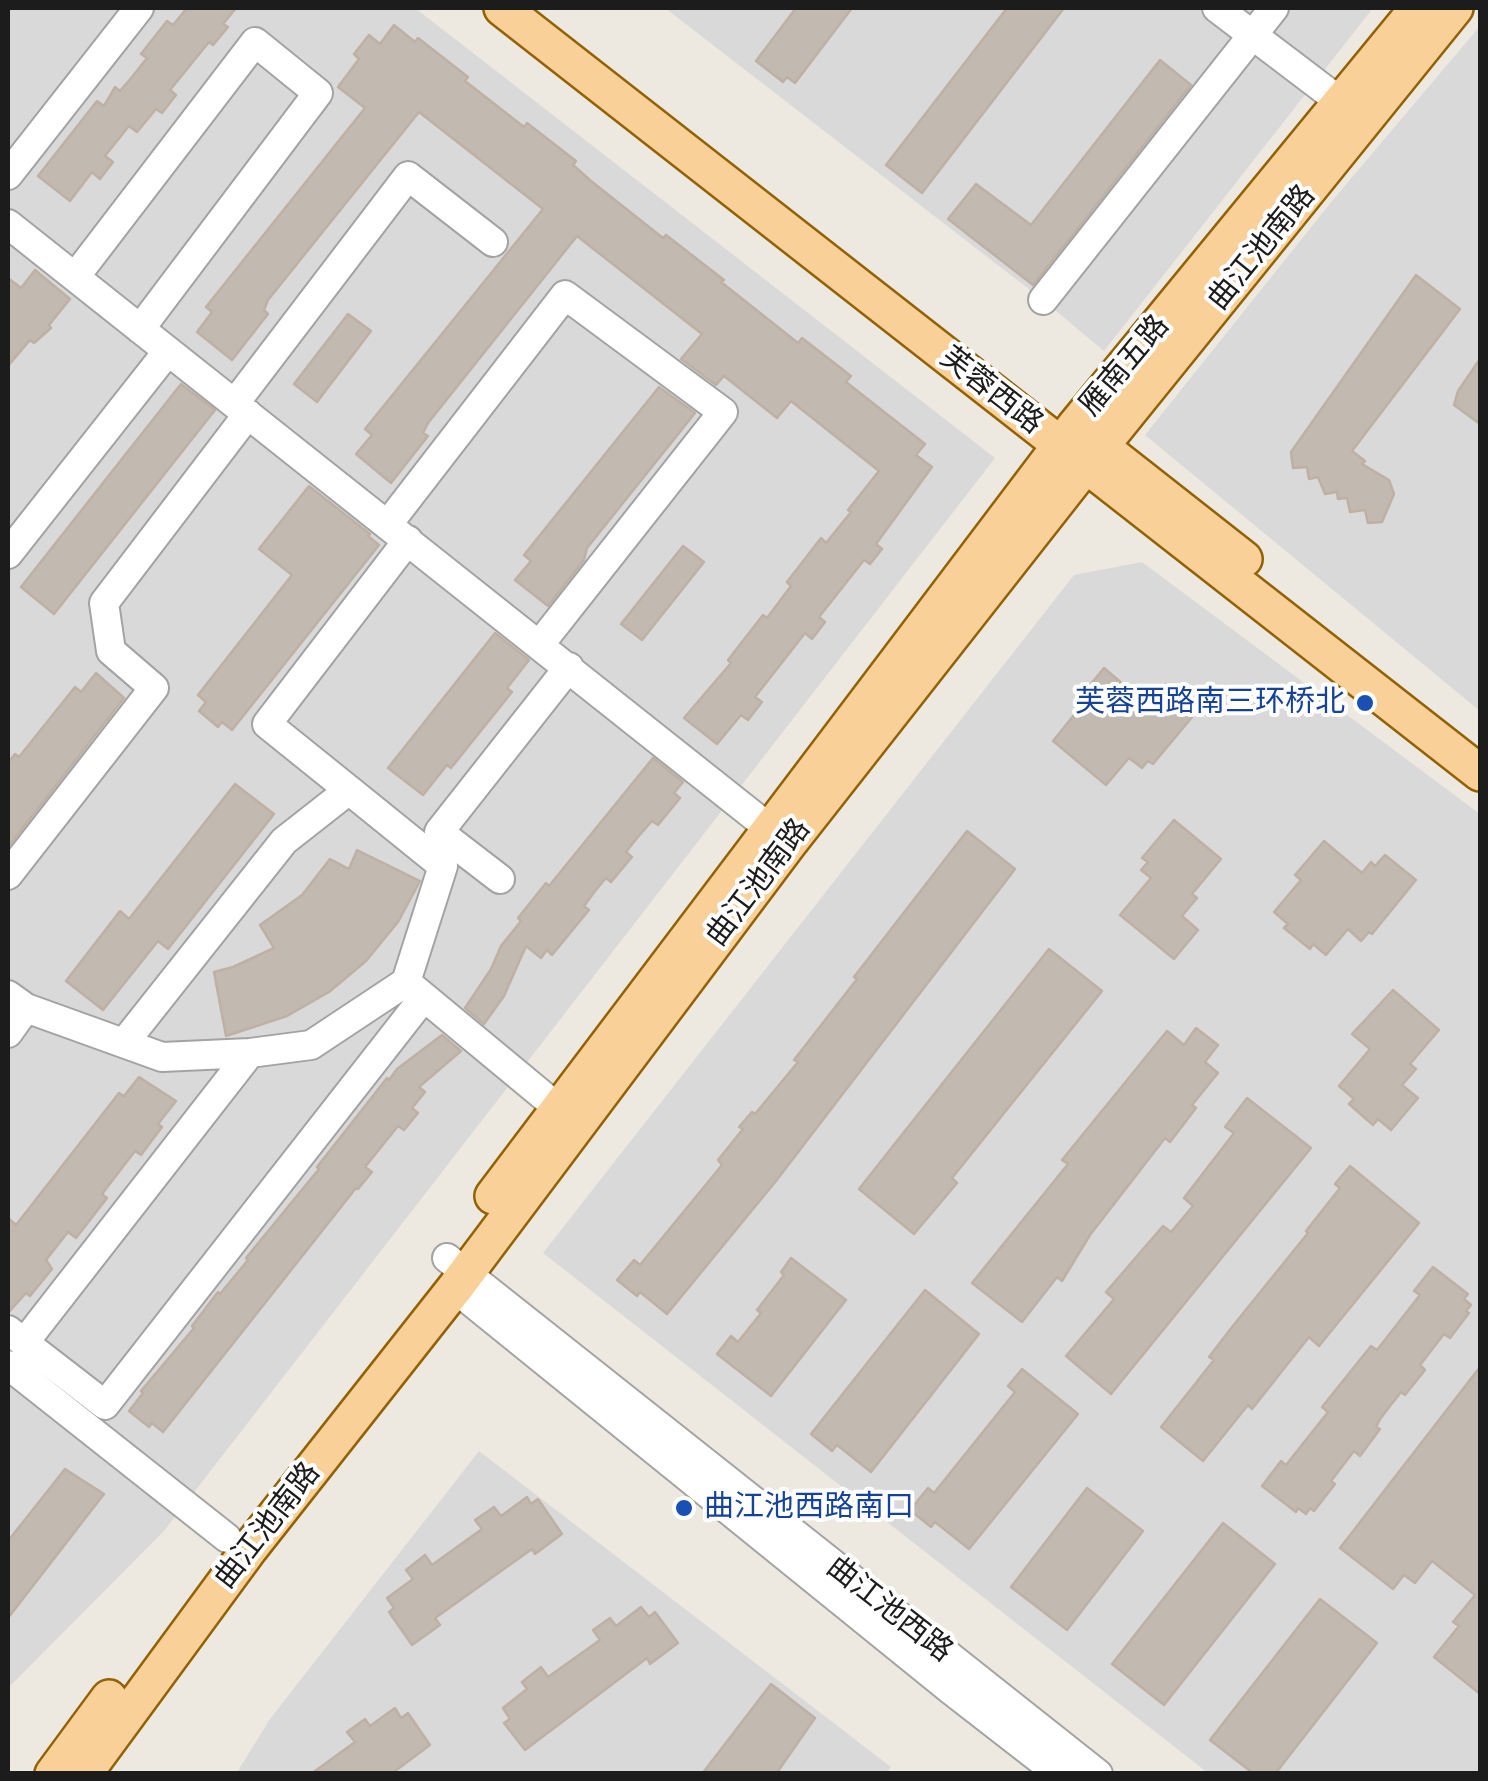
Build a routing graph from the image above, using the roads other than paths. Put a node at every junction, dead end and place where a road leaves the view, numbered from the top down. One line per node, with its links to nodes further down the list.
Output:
1 (139, 8): 10 (street)
2 (502, 8): 18 (main road, 芙蓉西路)
3 (540, 8): 18 (main road, 芙蓉西路)
4 (1218, 8): 8 (street)
5 (1274, 8): 8 (street)
6 (1418, 8): 9 (main road, 雁南五路)
7 (1455, 8): 18 (main road, 曲江池南路)
8 (1253, 35): 9 (street); 14 (street)
9 (1342, 103): 18 (main road, 雁南五路)
10 (8, 175)
11 (8, 224): 13 (street)
12 (493, 242): 17 (street)
13 (75, 277): 15 (street); 15 (street)
14 (1043, 300)
15 (140, 329): 16 (street)
16 (168, 351): 17 (street); 20 (street)
17 (242, 409): 19 (street); 27 (street)
18 (1081, 446): 23 (main road, 芙蓉西路); 24 (main road, 芙蓉西路); 26 (main road, 曲江池南路); 35 (main road, 曲江池南路)
19 (398, 532): 21 (street); 21 (street); 25 (street)
20 (8, 554)
21 (540, 644): 22 (street)
22 (570, 667): 26 (street); 28 (street)
23 (1480, 746)
24 (1480, 773)
25 (350, 790): 29 (street); 32 (street)
26 (770, 828): 34 (main road, 曲江池南路)
27 (8, 875)
28 (500, 879)
29 (415, 990): 33 (street); 34 (street); 36 (street)
30 (17, 1002): 31 (street); 32 (street)
31 (8, 1032)
32 (124, 1043): 33 (street)
33 (250, 1053): 36 (street)
34 (558, 1108): 35 (main road, 曲江池南路)
35 (451, 1273): 37 (main road, 曲江池南路); 39 (main road, 曲江池南路); 40 (street, 曲江池西路); 41 (street, 曲江池西路)
36 (13, 1346): 37 (street)
37 (228, 1538): 38 (main road, 曲江池南路)
38 (53, 1774)
39 (84, 1774)
40 (1059, 1774)
41 (1098, 1774)

